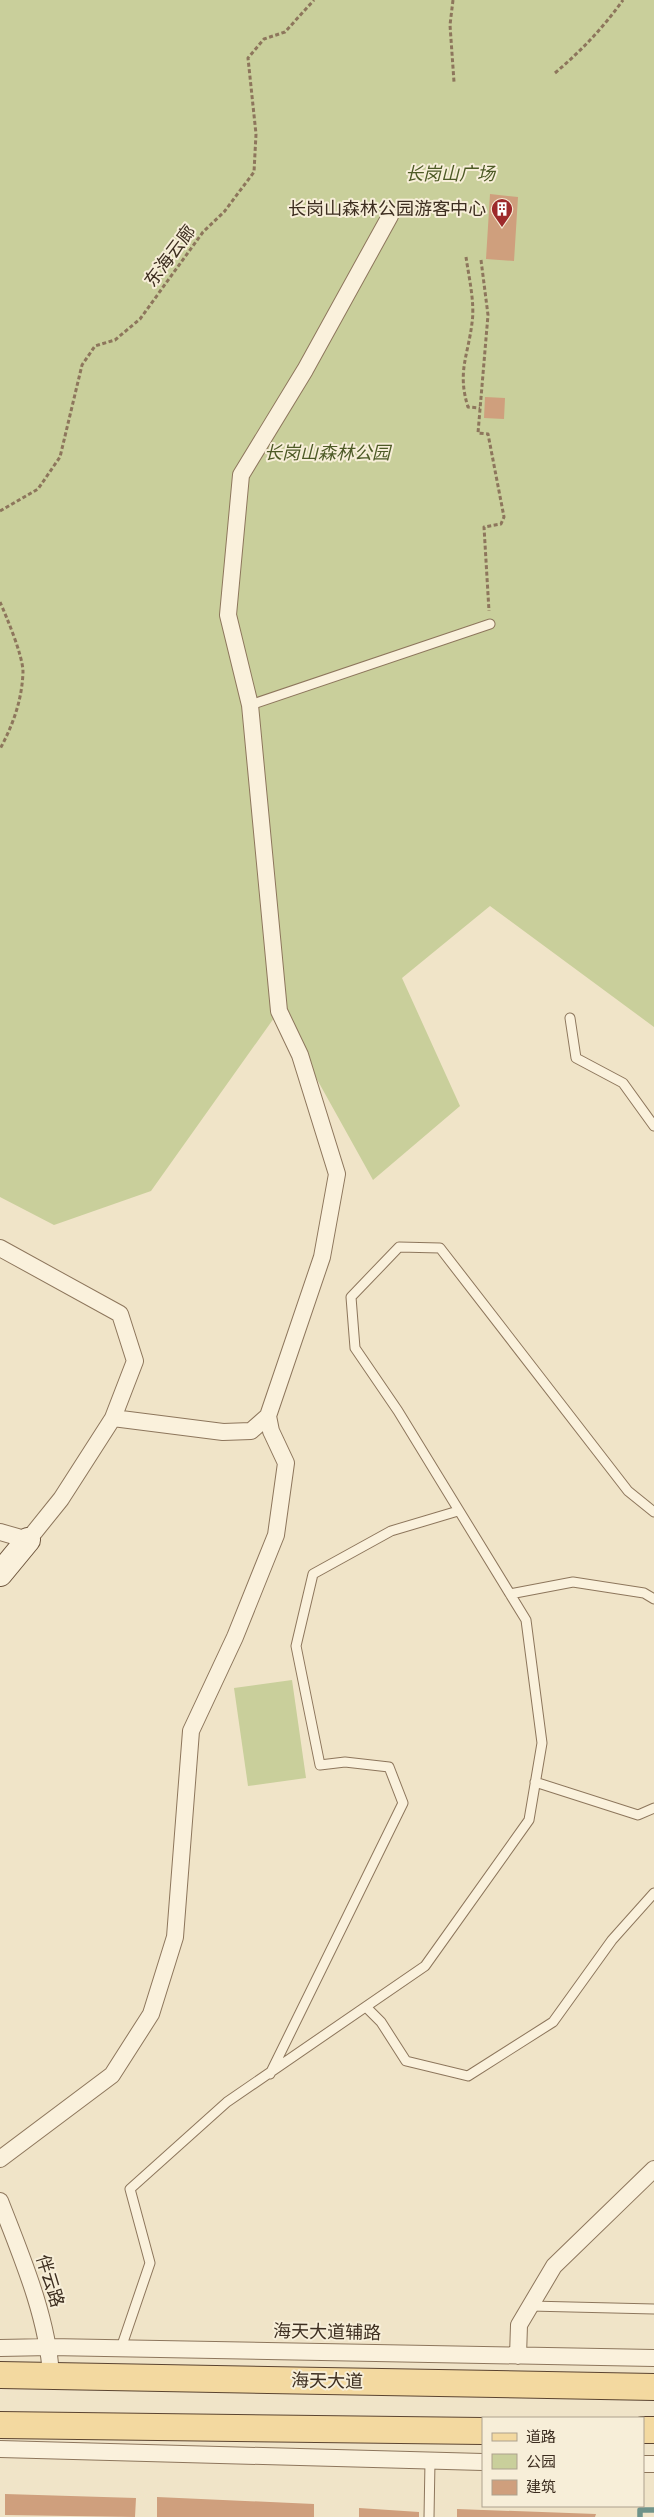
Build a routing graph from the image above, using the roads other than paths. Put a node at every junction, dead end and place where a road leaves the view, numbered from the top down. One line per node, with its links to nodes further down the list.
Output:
1 (390, 216): 3 (street)
2 (490, 624): 3 (lane)
3 (250, 706): 7 (street)
4 (570, 1018): 5 (lane)
5 (654, 1126)
6 (0, 1248): 8 (street)
7 (268, 1416): 8 (street); 21 (street)
8 (113, 1418): 12 (street)
9 (458, 1511): 10 (lane); 14 (lane); 20 (lane)
10 (654, 1512)
11 (0, 1532): 12 (street)
12 (28, 1540): 13 (main road)
13 (0, 1574)
14 (510, 1594): 15 (lane); 16 (lane)
15 (654, 1599)
16 (535, 1782): 17 (lane); 19 (lane)
17 (654, 1808)
18 (654, 1893): 19 (lane)
19 (366, 2007): 20 (lane)
20 (270, 2074): 28 (lane)
21 (0, 2159)
22 (654, 2169): 24 (street)
23 (0, 2201): 26 (street, 伴云路)
24 (530, 2306): 25 (lane); 29 (street)
25 (654, 2309)
26 (50, 2347): 27 (street, 海天大道辅路); 28 (street, 海天大道辅路); 32 (street, 伴云路)
27 (0, 2348)
28 (121, 2348): 29 (street, 海天大道辅路)
29 (518, 2356): 30 (street, 海天大道辅路)
30 (654, 2358)
31 (0, 2375): 32 (main road, 海天大道)
32 (51, 2376): 33 (main road, 海天大道)
33 (654, 2387)
34 (0, 2425): 35 (main road)
35 (482, 2431)
36 (0, 2449): 37 (street)
37 (430, 2462): 38 (street); 39 (lane)
38 (482, 2462)
39 (429, 2517)

